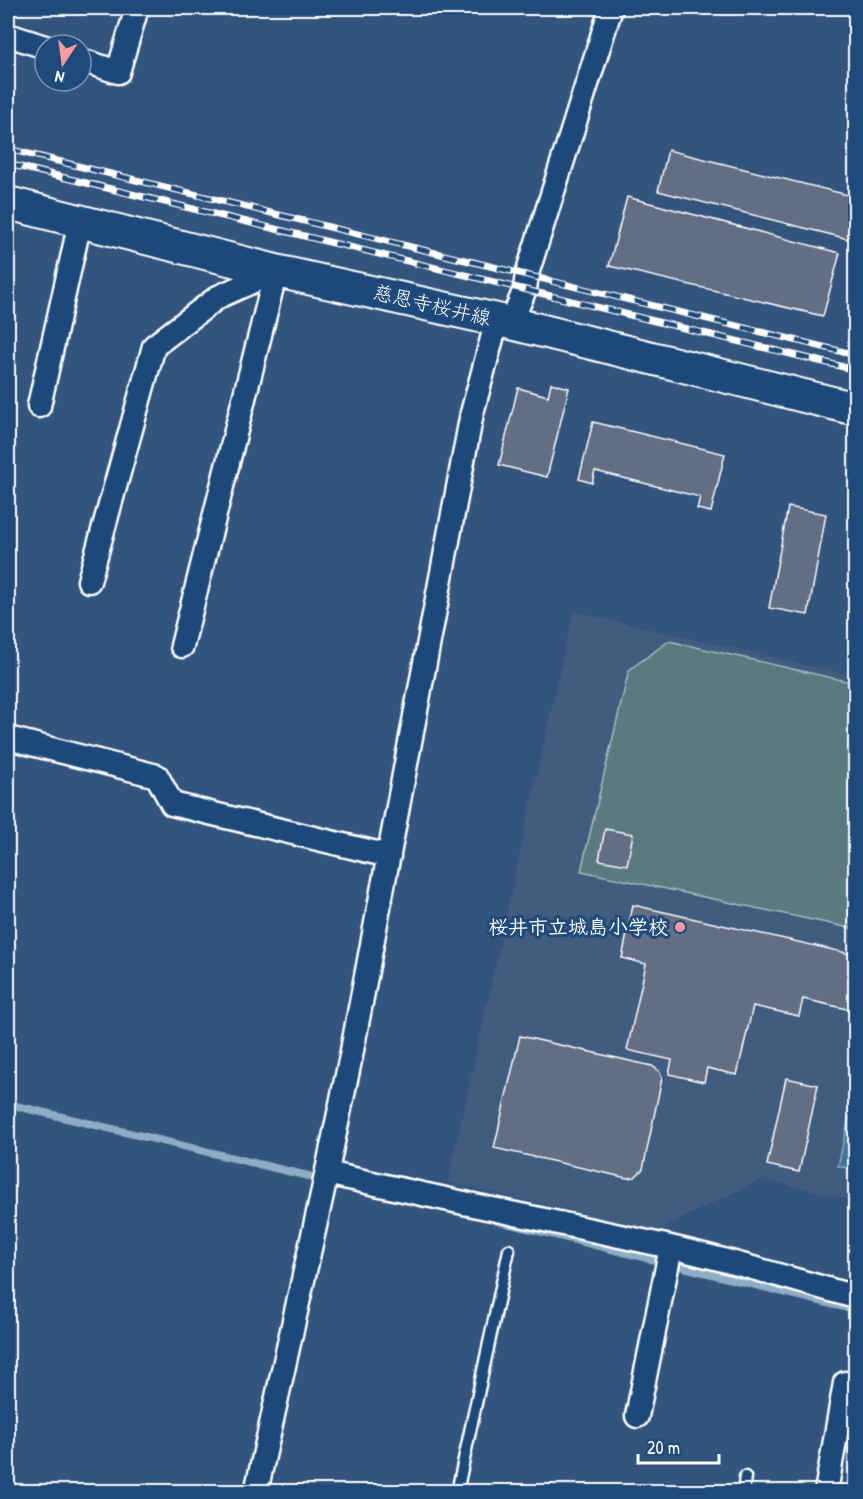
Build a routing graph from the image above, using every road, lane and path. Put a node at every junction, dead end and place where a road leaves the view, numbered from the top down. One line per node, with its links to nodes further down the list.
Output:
1 (138, 8): 5 (street)
2 (611, 8): 9 (street)
3 (8, 35): 4 (street)
4 (33, 43)
5 (93, 64)
6 (8, 202): 7 (main road, 慈恩寺桜井線)
7 (80, 222): 8 (main road, 慈恩寺桜井線); 10 (street)
8 (276, 271): 9 (main road, 慈恩寺桜井線); 12 (street); 13 (street)
9 (504, 322): 11 (main road, 慈恩寺桜井線); 15 (street)
10 (39, 406)
11 (855, 409)
12 (89, 581)
13 (182, 646)
14 (8, 738): 15 (street)
15 (388, 856): 16 (street)
16 (326, 1176): 18 (street); 23 (street)
17 (508, 1250): 24 (lane)
18 (671, 1250): 19 (street); 21 (street)
19 (855, 1297)
20 (845, 1383): 26 (street)
21 (637, 1416)
22 (745, 1477): 25 (lane)
23 (256, 1491)
24 (457, 1491)
25 (742, 1491)
26 (826, 1491)

